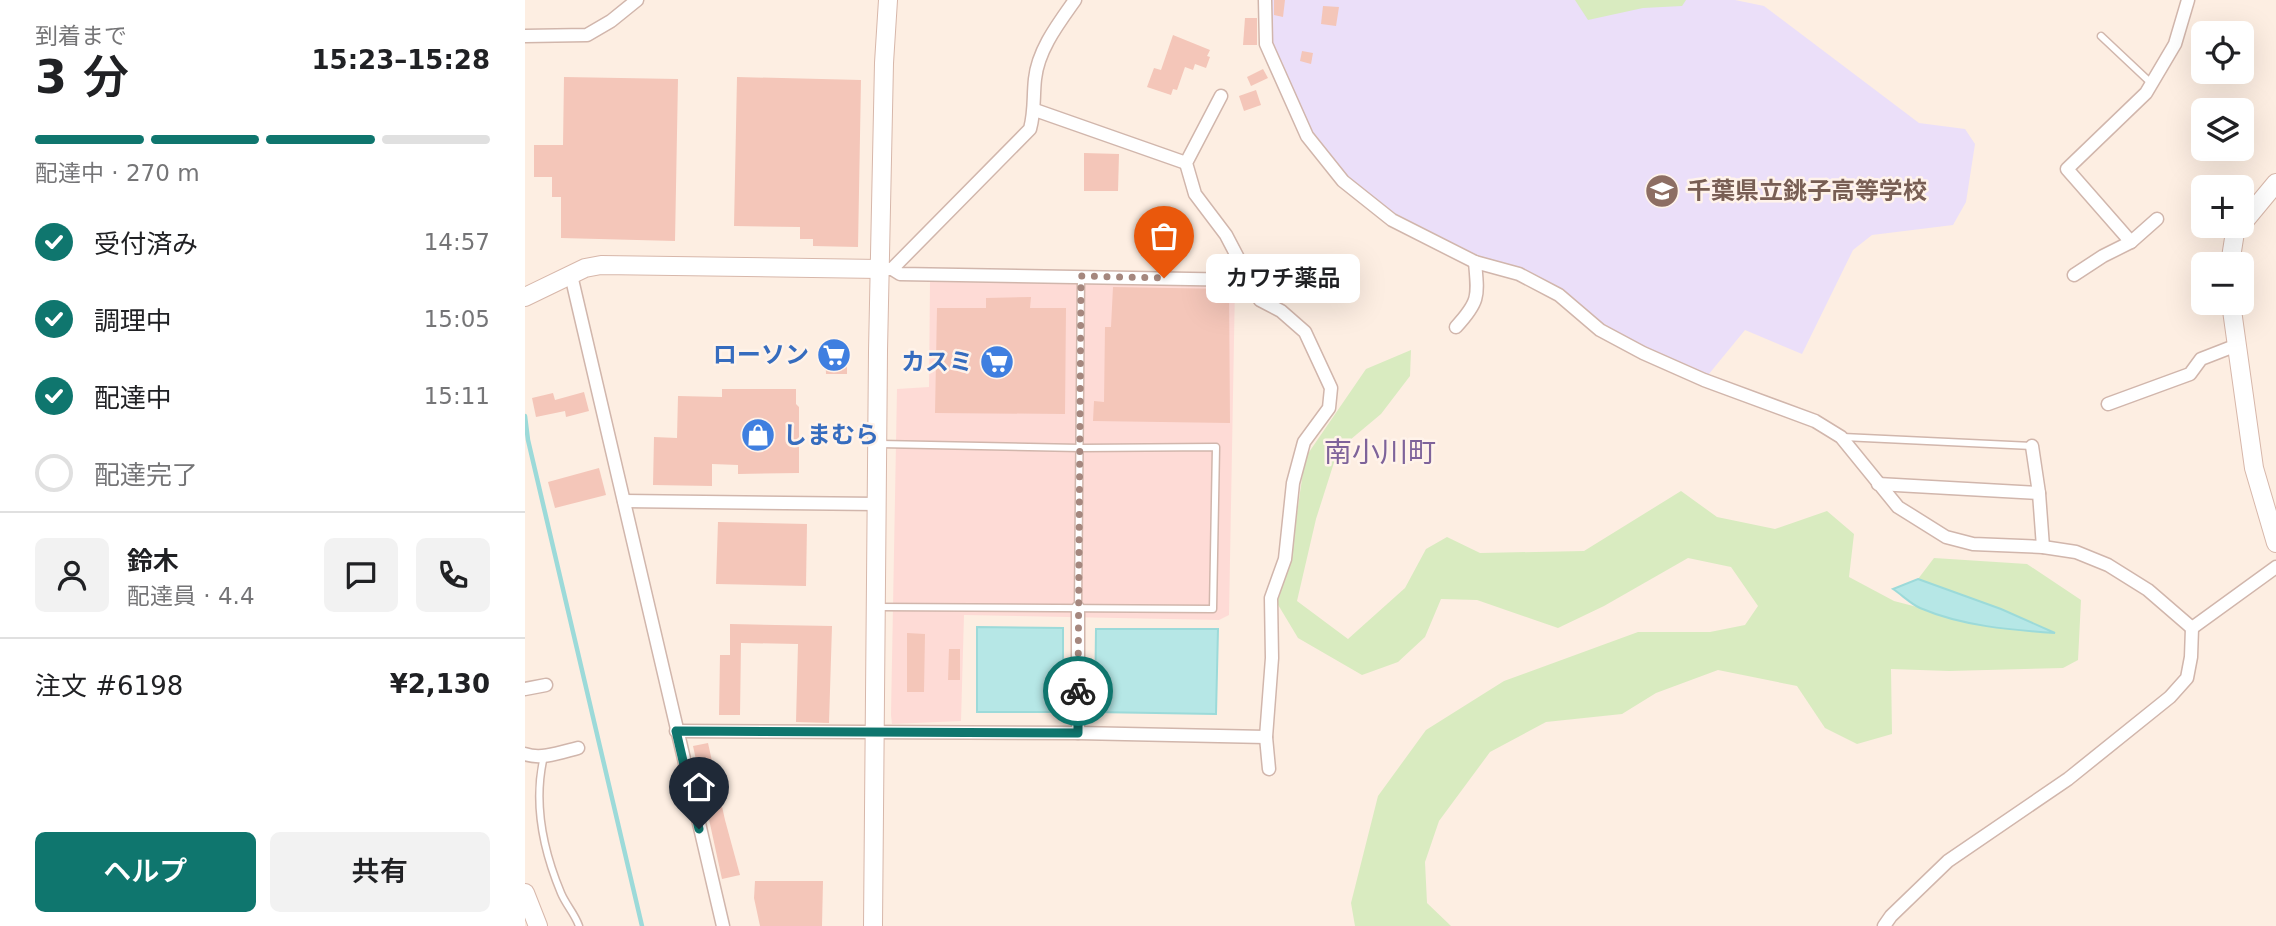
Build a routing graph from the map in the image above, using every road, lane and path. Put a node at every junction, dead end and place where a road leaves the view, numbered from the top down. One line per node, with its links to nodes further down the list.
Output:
1 (637, 0): 6 (street)
2 (888, 0): 17 (street)
3 (1075, 0): 10 (street)
4 (1265, 0): 16 (street)
5 (2188, 0): 8 (street)
6 (525, 36)
7 (2101, 36): 8 (lane)
8 (2152, 84): 15 (street)
9 (1221, 96): 11 (street)
10 (1035, 110): 11 (street); 17 (street)
11 (1186, 163): 21 (street)
12 (2276, 183): 13 (street)
13 (2254, 209)
14 (2157, 219): 15 (street)
15 (2131, 242): 19 (street)
16 (1475, 262): 24 (street); 27 (street)
17 (886, 269): 18 (street); 20 (street); 28 (street)
18 (571, 275): 22 (street); 33 (street)
19 (2074, 275)
20 (1081, 276): 21 (street); 30 (lane)
21 (1248, 280): 46 (street)
22 (525, 297)
23 (2233, 315): 25 (street)
24 (1456, 327)
25 (2237, 345): 26 (street); 35 (street)
26 (2108, 404)
27 (1841, 437): 29 (lane); 31 (street)
28 (878, 444): 30 (lane); 34 (street)
29 (2032, 446): 32 (street)
30 (1080, 448): 39 (lane); 39 (lane)
31 (1878, 484): 32 (street); 36 (street)
32 (2039, 493): 36 (street)
33 (624, 502): 34 (street); 43 (street)
34 (878, 504): 38 (street)
35 (2276, 542)
36 (2043, 547): 40 (street)
37 (2276, 567): 40 (street)
38 (876, 607): 39 (lane); 44 (street)
39 (1078, 608): 45 (street)
40 (2192, 628): 56 (street)
41 (546, 685): 42 (street)
42 (525, 689)
43 (676, 731): 44 (street); 54 (street)
44 (876, 732): 45 (street); 55 (street)
45 (1078, 733): 46 (street)
46 (1266, 737): 50 (street)
47 (578, 748): 49 (street)
48 (525, 754): 49 (street)
49 (544, 756): 53 (lane)
50 (1269, 769)
51 (525, 893): 52 (street)
52 (538, 926)
53 (579, 926)
54 (723, 926)
55 (873, 926)
56 (1884, 926)

